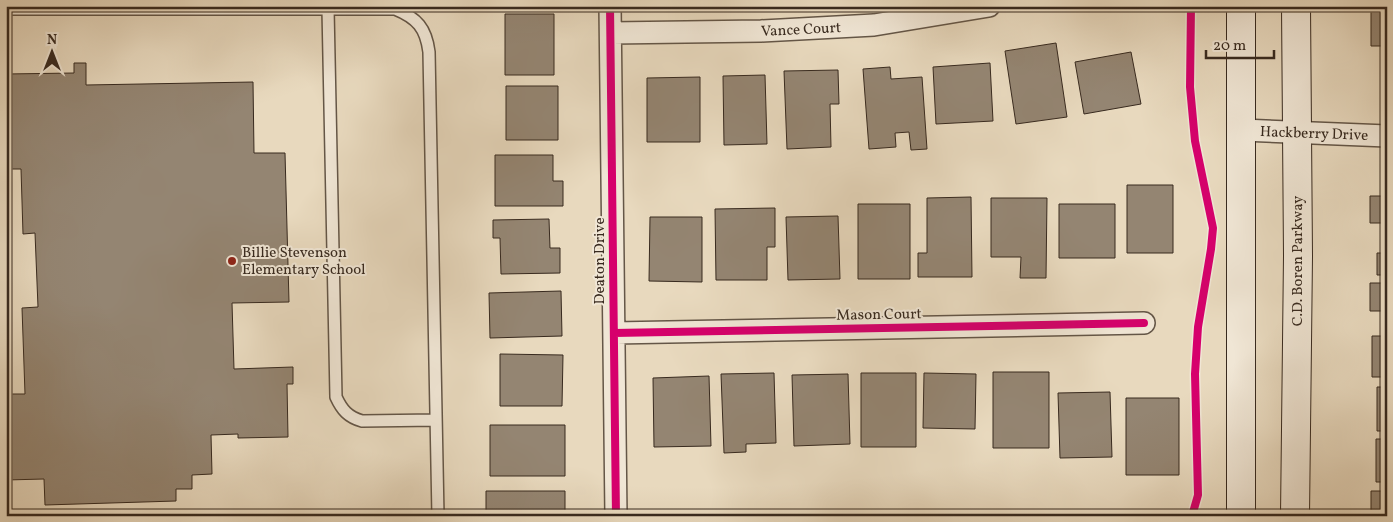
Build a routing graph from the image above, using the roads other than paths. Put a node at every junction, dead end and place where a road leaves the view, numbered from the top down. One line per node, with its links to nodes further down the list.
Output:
1 (610, 6): 7 (street, Deaton Drive)
2 (989, 6): 7 (street, Vance Court)
3 (1241, 6): 8 (street)
4 (1296, 6): 9 (street, C.D. Boren Parkway)
5 (6, 10): 6 (lane)
6 (328, 10): 13 (lane); 13 (lane)
7 (611, 33): 12 (street, Deaton Drive)
8 (1242, 130): 9 (street, Hackberry Drive); 16 (street)
9 (1297, 132): 10 (street, Hackberry Drive); 17 (street, C.D. Boren Parkway)
10 (1387, 136)
11 (1144, 323): 12 (street, Mason Court)
12 (614, 333): 15 (street, Deaton Drive)
13 (436, 420): 14 (lane)
14 (438, 516)
15 (616, 516)
16 (1241, 516)
17 (1295, 516)

